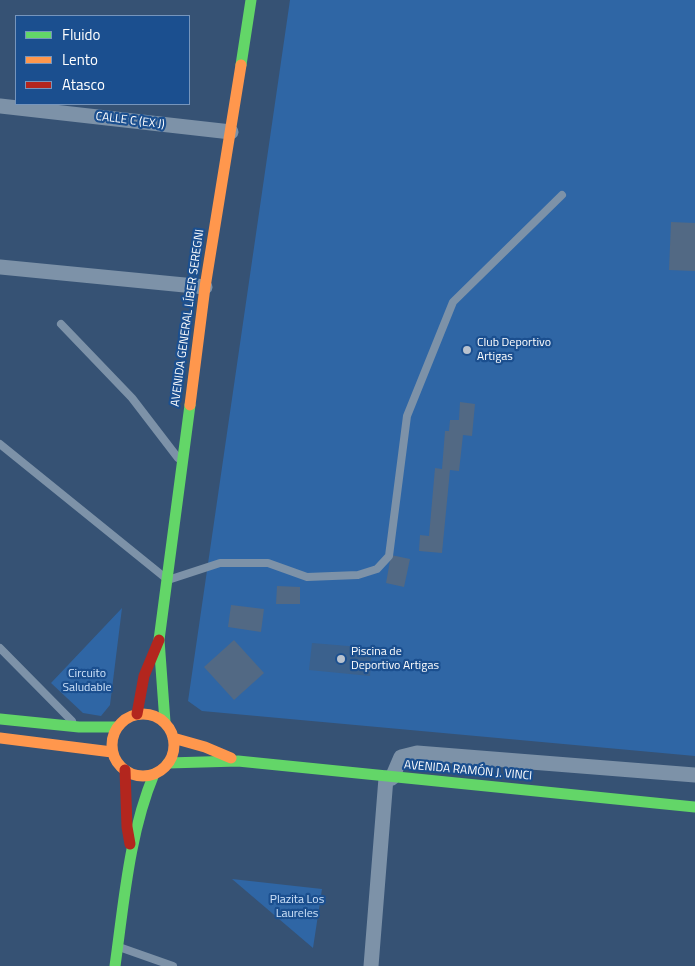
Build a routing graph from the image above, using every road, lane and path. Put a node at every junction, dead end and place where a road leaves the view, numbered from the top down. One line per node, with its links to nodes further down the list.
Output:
1 (251, 0): 3 (street, AVENIDA GENERAL LÍBER SEREGNI)
2 (0, 106): 3 (street, CALLE C (EX J))
3 (231, 132): 6 (street, AVENIDA GENERAL LÍBER SEREGNI)
4 (562, 195): 10 (lane)
5 (0, 267): 6 (street)
6 (205, 287): 9 (street, AVENIDA GENERAL LÍBER SEREGNI)
7 (61, 324): 9 (lane)
8 (0, 444): 10 (lane)
9 (182, 464): 10 (street, AVENIDA GENERAL LÍBER SEREGNI)
10 (168, 580): 11 (street, AVENIDA GENERAL LÍBER SEREGNI)
11 (159, 640): 13 (street, AVENIDA GENERAL LÍBER SEREGNI); 15 (street, AVENIDA GENERAL LÍBER SEREGNI)
12 (0, 648): 16 (lane)
13 (137, 714): 15 (street); 17 (street)
14 (0, 719): 16 (street)
15 (165, 722): 19 (street)
16 (79, 727): 17 (street)
17 (118, 727): 20 (street)
18 (0, 738): 20 (street)
19 (173, 738): 21 (street, AVENIDA RAMÓN J. VINCI); 22 (street)
20 (112, 752): 23 (street)
21 (238, 761): 22 (street, AVENIDA RAMÓN J. VINCI); 26 (street, AVENIDA RAMÓN J. VINCI)
22 (168, 763): 24 (street)
23 (125, 770): 24 (street); 28 (street)
24 (154, 774): 28 (street)
25 (695, 775): 26 (street)
26 (389, 778): 27 (street, AVENIDA RAMÓN J. VINCI); 32 (street)
27 (695, 807)
28 (131, 852): 29 (street)
29 (117, 947): 30 (street); 31 (lane)
30 (115, 966)
31 (173, 966)
32 (371, 966)

